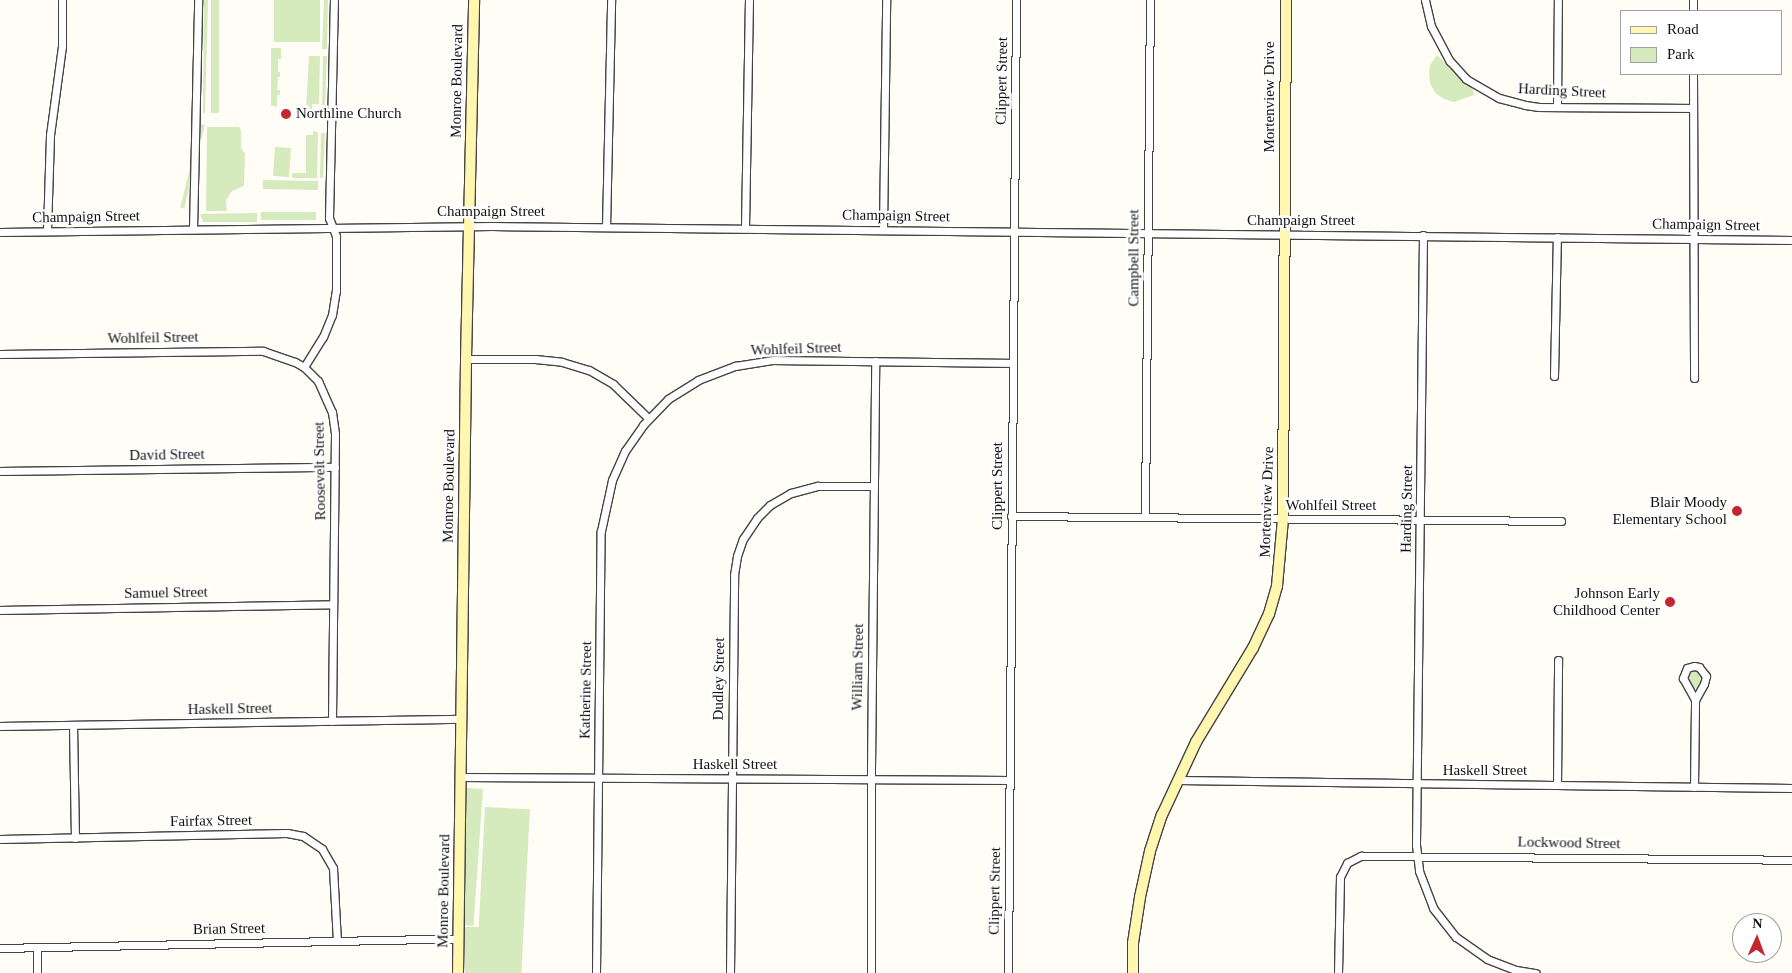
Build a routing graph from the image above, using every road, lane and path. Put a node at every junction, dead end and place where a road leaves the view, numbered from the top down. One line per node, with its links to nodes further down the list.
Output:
1 (62, 0): 22 (street)
2 (198, 0): 20 (street)
3 (334, 0): 18 (street)
4 (474, 0): 16 (street, Monroe Boulevard)
5 (611, 0): 17 (street)
6 (749, 0): 19 (street)
7 (886, 0): 21 (street)
8 (1016, 0): 24 (street, Clippert Street)
9 (1150, 0): 25 (street, Campbell Street)
10 (1286, 0): 26 (street, Mortenview Drive)
11 (1425, 0): 14 (street, Harding Street)
12 (1558, 0): 14 (street)
13 (1693, 75): 15 (street)
14 (1557, 106): 15 (street, Harding Street)
15 (1693, 108): 29 (street)
16 (468, 226): 17 (street, Champaign Street); 18 (street, Champaign Street); 32 (street, Monroe Boulevard)
17 (606, 226): 19 (street, Champaign Street)
18 (332, 228): 20 (street, Champaign Street); 35 (street)
19 (745, 228): 21 (street, Champaign Street)
20 (193, 229): 22 (street, Champaign Street)
21 (884, 229): 24 (street, Champaign Street)
22 (47, 231): 23 (street, Champaign Street)
23 (0, 232)
24 (1014, 232): 25 (street, Champaign Street); 34 (street, Clippert Street)
25 (1147, 233): 26 (street, Champaign Street); 43 (street, Campbell Street)
26 (1284, 235): 27 (street, Champaign Street); 44 (street, Mortenview Drive)
27 (1423, 235): 28 (street, Champaign Street); 45 (street, Harding Street)
28 (1557, 237): 29 (street, Champaign Street); 36 (street)
29 (1692, 239): 30 (street, Champaign Street); 37 (street)
30 (1792, 240)
31 (0, 354): 35 (street, Wohlfeil Street)
32 (466, 358): 38 (street); 51 (street, Monroe Boulevard)
33 (875, 361): 34 (street, Wohlfeil Street); 38 (street, Wohlfeil Street); 41 (street, William Street)
34 (1012, 363): 42 (street, Clippert Street)
35 (304, 367): 39 (street, Roosevelt Street)
36 (1554, 376)
37 (1694, 378)
38 (649, 418): 56 (street, Katherine Street)
39 (335, 467): 40 (street, David Street); 47 (street, Roosevelt Street)
40 (0, 471)
41 (874, 486): 57 (street, Dudley Street); 58 (street, William Street)
42 (1011, 516): 43 (street, Wohlfeil Street); 59 (street, Clippert Street)
43 (1145, 517): 44 (street, Wohlfeil Street)
44 (1283, 519): 45 (street, Wohlfeil Street); 60 (street, Mortenview Drive)
45 (1421, 520): 46 (street, Wohlfeil Street); 61 (street, Harding Street)
46 (1561, 521)
47 (333, 604): 48 (street, Samuel Street); 52 (street, Roosevelt Street)
48 (0, 610)
49 (1558, 660): 62 (street)
50 (1694, 700): 50 (street); 63 (street)
51 (461, 718): 52 (street, Haskell Street); 55 (street, Monroe Boulevard)
52 (332, 721): 53 (street, Haskell Street)
53 (72, 725): 54 (street, Haskell Street); 65 (street)
54 (0, 726)
55 (461, 777): 56 (street, Haskell Street); 69 (street, Monroe Boulevard)
56 (598, 778): 57 (street, Haskell Street); 75 (street, Katherine Street)
57 (732, 779): 58 (street, Haskell Street); 76 (street, Dudley Street)
58 (871, 780): 59 (street, Haskell Street); 77 (street, William Street)
59 (1010, 780): 78 (street, Clippert Street)
60 (1178, 780): 61 (street, Haskell Street); 79 (street, Mortenview Drive)
61 (1417, 784): 62 (street, Haskell Street); 67 (street, Harding Street)
62 (1557, 785): 63 (street, Haskell Street)
63 (1694, 787): 64 (street, Haskell Street)
64 (1792, 788)
65 (75, 838): 66 (street, Fairfax Street); 70 (street, Fairfax Street)
66 (0, 839)
67 (1417, 855): 68 (street, Lockwood Street); 80 (street, Lockwood Street); 81 (street, Harding Street)
68 (1792, 860)
69 (459, 938): 70 (street, Brian Street); 74 (street, Monroe Boulevard)
70 (337, 941): 71 (street, Brian Street)
71 (37, 947): 72 (street, Brian Street); 73 (street)
72 (0, 948)
73 (37, 973)
74 (458, 973)
75 (596, 973)
76 (730, 973)
77 (871, 973)
78 (1008, 973)
79 (1133, 973)
80 (1338, 973)
81 (1536, 973)

